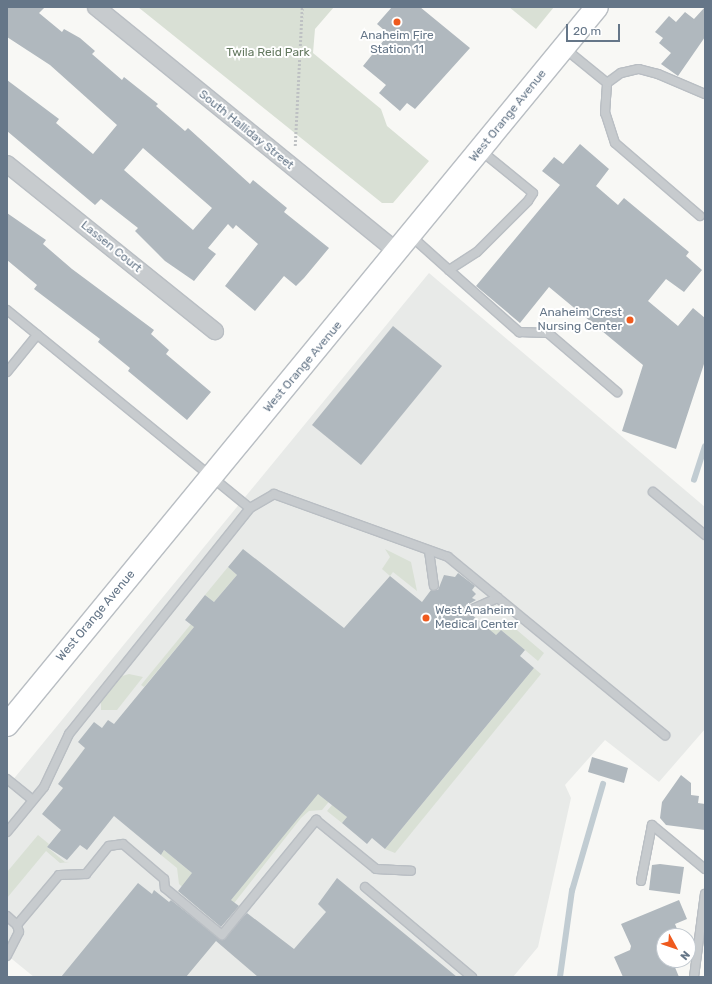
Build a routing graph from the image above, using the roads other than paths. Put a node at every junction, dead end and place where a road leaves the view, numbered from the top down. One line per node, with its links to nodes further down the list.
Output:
1 (96, 7): 10 (street, South Halliday Street)
2 (597, 7): 3 (street, West Orange Avenue)
3 (563, 48): 4 (lane); 6 (street, West Orange Avenue)
4 (607, 83): 5 (lane); 8 (lane)
5 (705, 94)
6 (480, 150): 9 (street, West Orange Avenue); 11 (lane)
7 (7, 164): 13 (street, Lassen Court)
8 (700, 216)
9 (410, 236): 10 (street, West Orange Avenue); 11 (lane)
10 (397, 252): 17 (street, West Orange Avenue)
11 (449, 270): 16 (lane)
12 (7, 310): 14 (lane)
13 (215, 331)
14 (37, 335): 15 (lane); 17 (lane)
15 (7, 372)
16 (617, 392)
17 (211, 478): 19 (lane); 25 (street, West Orange Avenue)
18 (653, 492): 20 (lane)
19 (250, 508): 21 (lane); 28 (lane)
20 (704, 533)
21 (429, 551): 22 (lane); 23 (lane)
22 (434, 586)
23 (498, 598): 24 (lane); 26 (lane)
24 (466, 612)
25 (7, 725)
26 (665, 735)
27 (7, 779): 28 (lane)
28 (33, 800): 29 (lane)
29 (7, 832)
30 (705, 869): 32 (lane)
31 (411, 871): 36 (lane)
32 (641, 881)
33 (365, 887): 38 (lane)
34 (705, 894): 39 (lane)
35 (7, 916): 36 (lane)
36 (18, 925): 37 (lane)
37 (7, 956)
38 (472, 977)
39 (694, 977)

